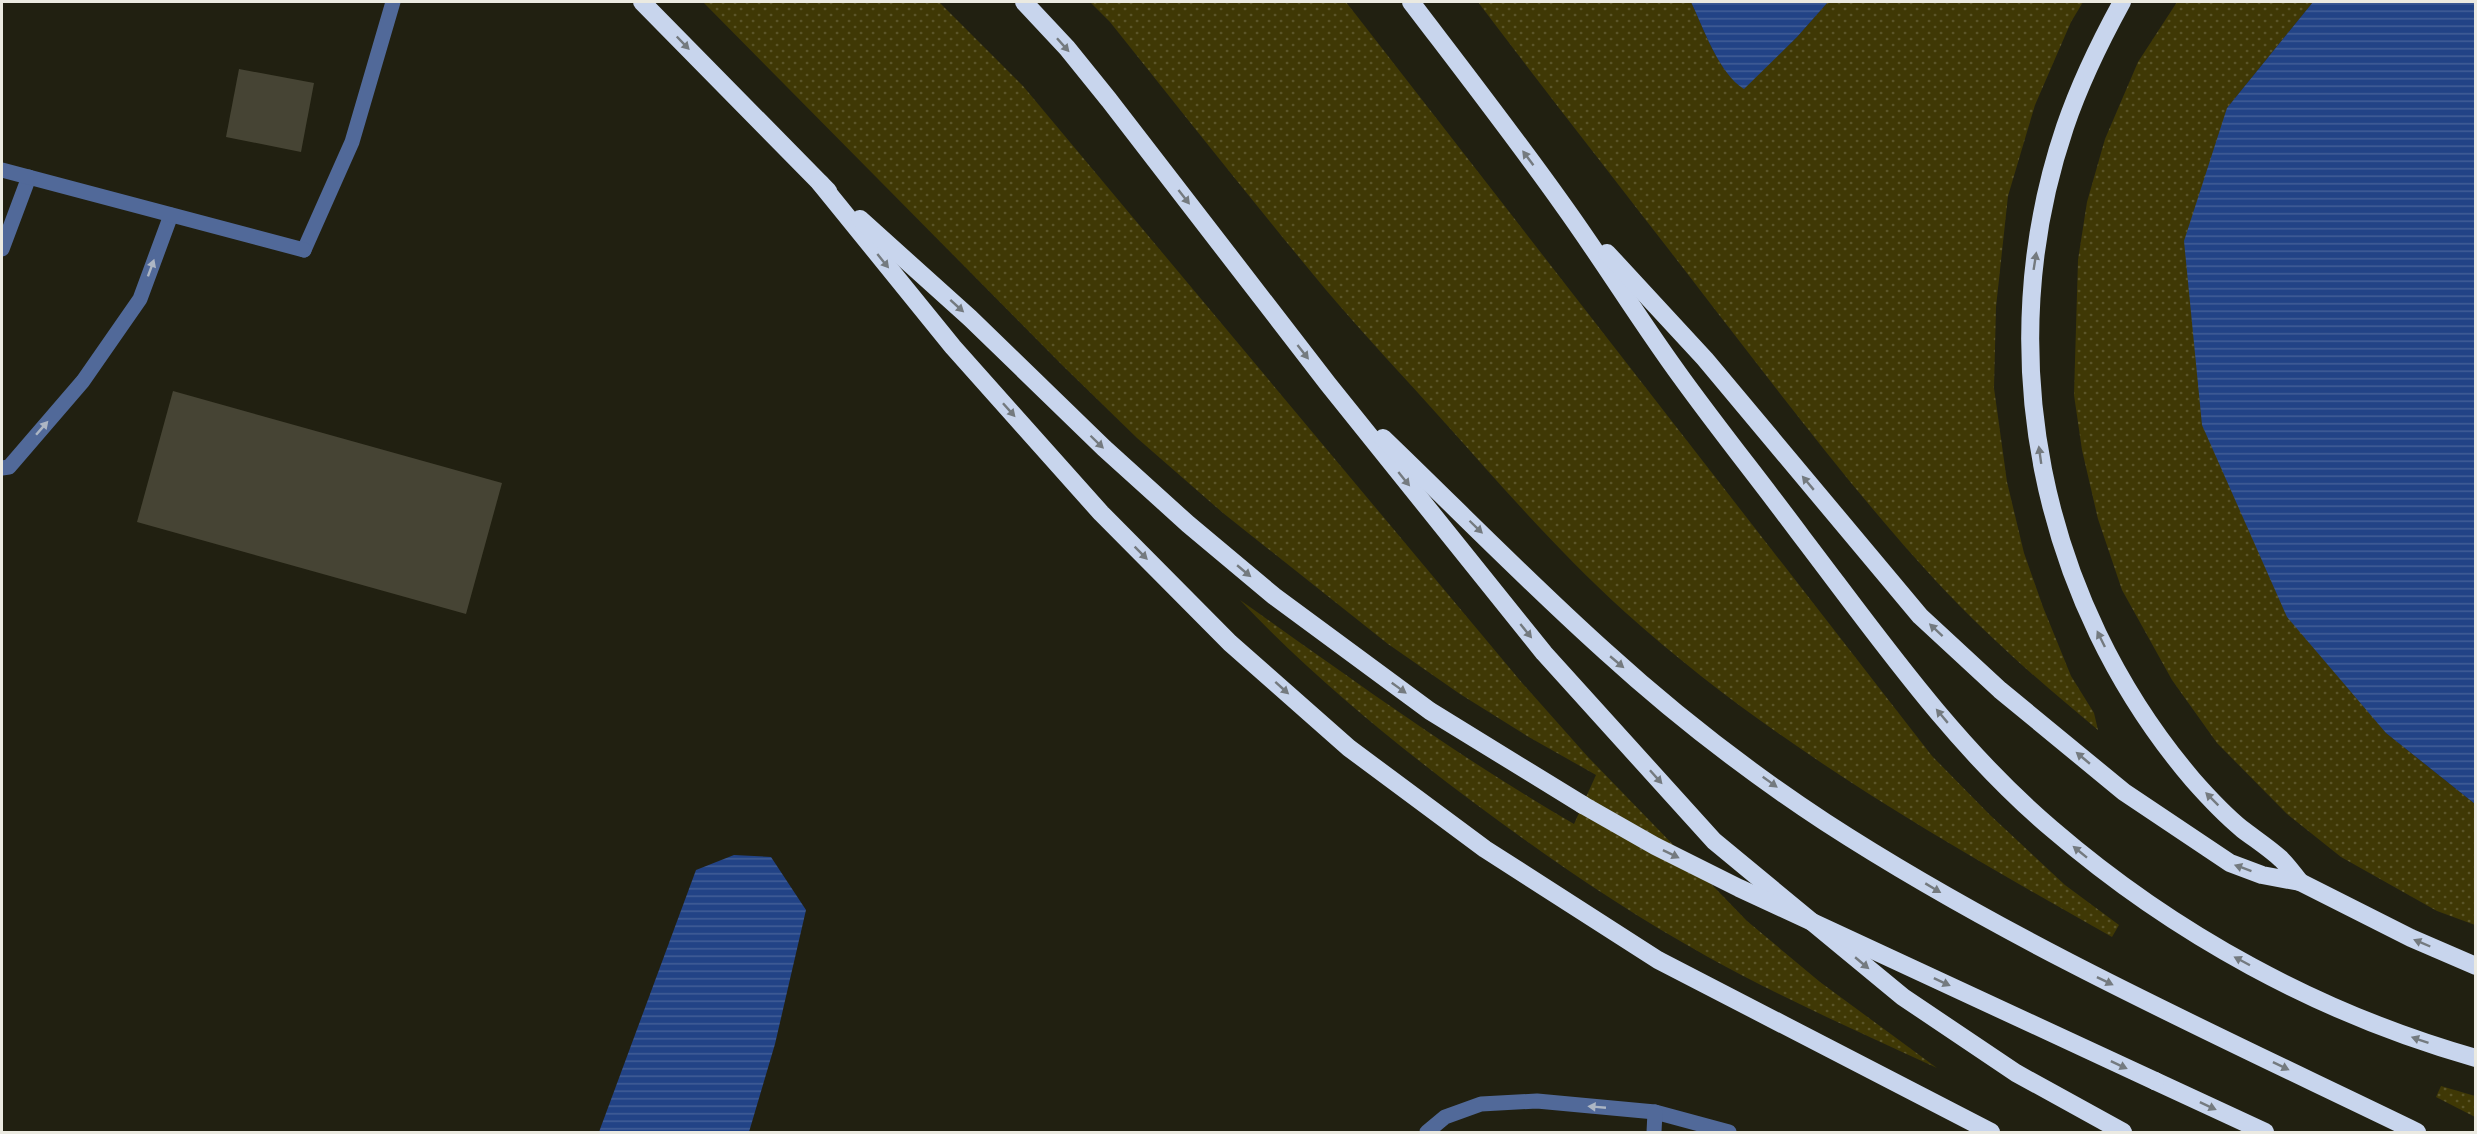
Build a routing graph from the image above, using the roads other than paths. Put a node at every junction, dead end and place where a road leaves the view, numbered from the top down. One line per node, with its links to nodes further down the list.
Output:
1 (393, 2): 10 (street)
2 (642, 2): 8 (highway, one-way to 8)
3 (1024, 2): 12 (highway, one-way to 12)
4 (1411, 2): 9 (highway, one-way to 4)
5 (2122, 2): 14 (highway, one-way to 5)
6 (2, 170): 7 (street)
7 (29, 177): 10 (street); 11 (street)
8 (820, 183): 21 (highway, one-way to 21); 23 (highway, one-way to 23, bridge)
9 (1563, 205): 14 (highway, one-way to 9); 16 (highway, one-way to 9)
10 (171, 215): 13 (street, one-way to 10)
11 (2, 249)
12 (1328, 384): 22 (highway, one-way to 22); 24 (highway, one-way to 24)
13 (2, 468)
14 (2300, 882): 15 (highway, one-way to 14)
15 (2475, 966)
16 (2475, 1058)
17 (1655, 1112): 18 (street, one-way to 18); 19 (street); 20 (street)
18 (1427, 1132)
19 (1654, 1132)
20 (1730, 1132)
21 (1991, 1132)
22 (2123, 1132)
23 (2265, 1132)
24 (2417, 1132)

